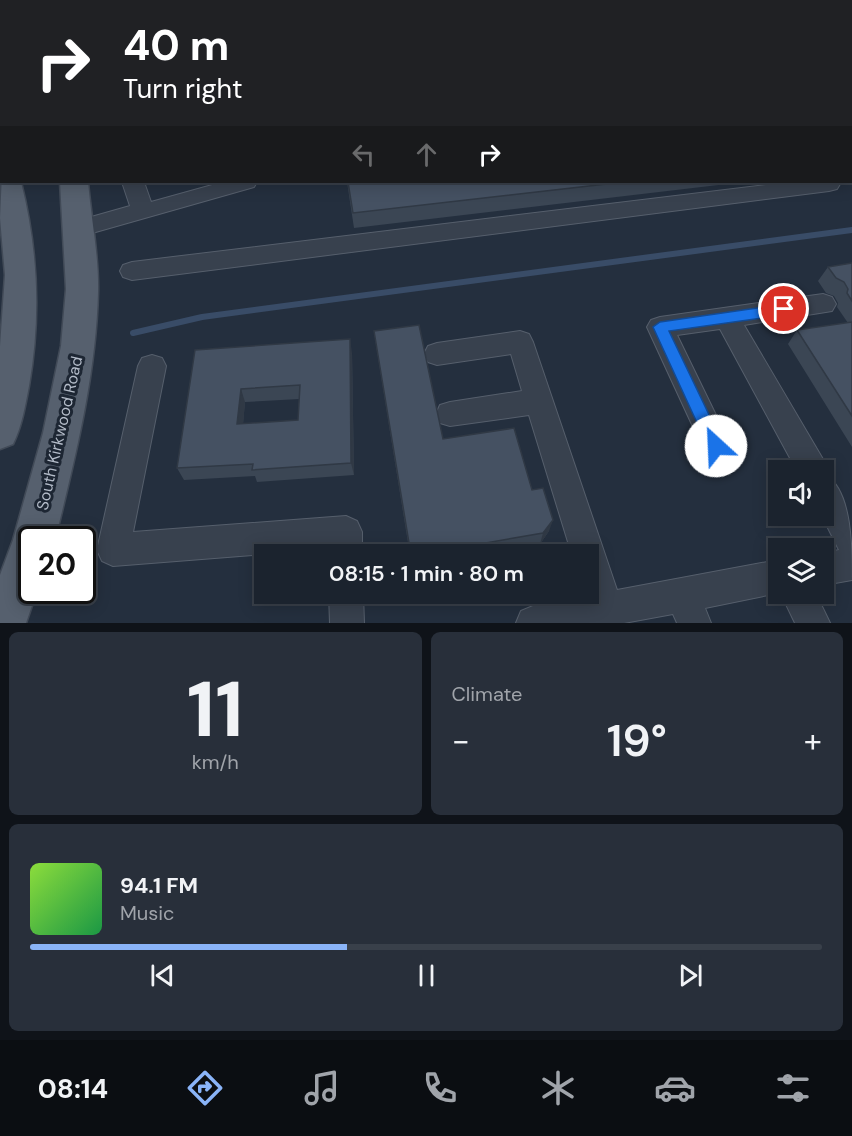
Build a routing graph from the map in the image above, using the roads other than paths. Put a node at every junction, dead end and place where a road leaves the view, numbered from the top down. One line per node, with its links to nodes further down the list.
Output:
1 (7, 183): 13 (main road)
2 (74, 183): 7 (main road, South Kirkwood Road)
3 (133, 183): 6 (street)
4 (242, 183): 6 (street)
5 (828, 183): 8 (street)
6 (143, 211): 7 (street)
7 (78, 229): 20 (main road, South Kirkwood Road)
8 (132, 271)
9 (823, 304): 10 (street)
10 (727, 318): 17 (street); 18 (street)
11 (437, 354): 14 (street)
12 (152, 366): 22 (street)
13 (5, 385): 16 (main road)
14 (539, 401): 15 (street); 29 (street)
15 (450, 414)
16 (0, 432)
17 (716, 446)
18 (807, 460)
19 (834, 509): 21 (street)
20 (37, 526)
21 (852, 542)
22 (346, 544)
23 (852, 564): 24 (street)
24 (834, 567)
25 (768, 581): 30 (street)
26 (18, 584): 31 (main road)
27 (346, 604): 32 (street)
28 (803, 604): 34 (street)
29 (606, 609): 30 (street); 33 (street)
30 (689, 609)
31 (4, 623)
32 (347, 623)
33 (533, 623)
34 (813, 623)

